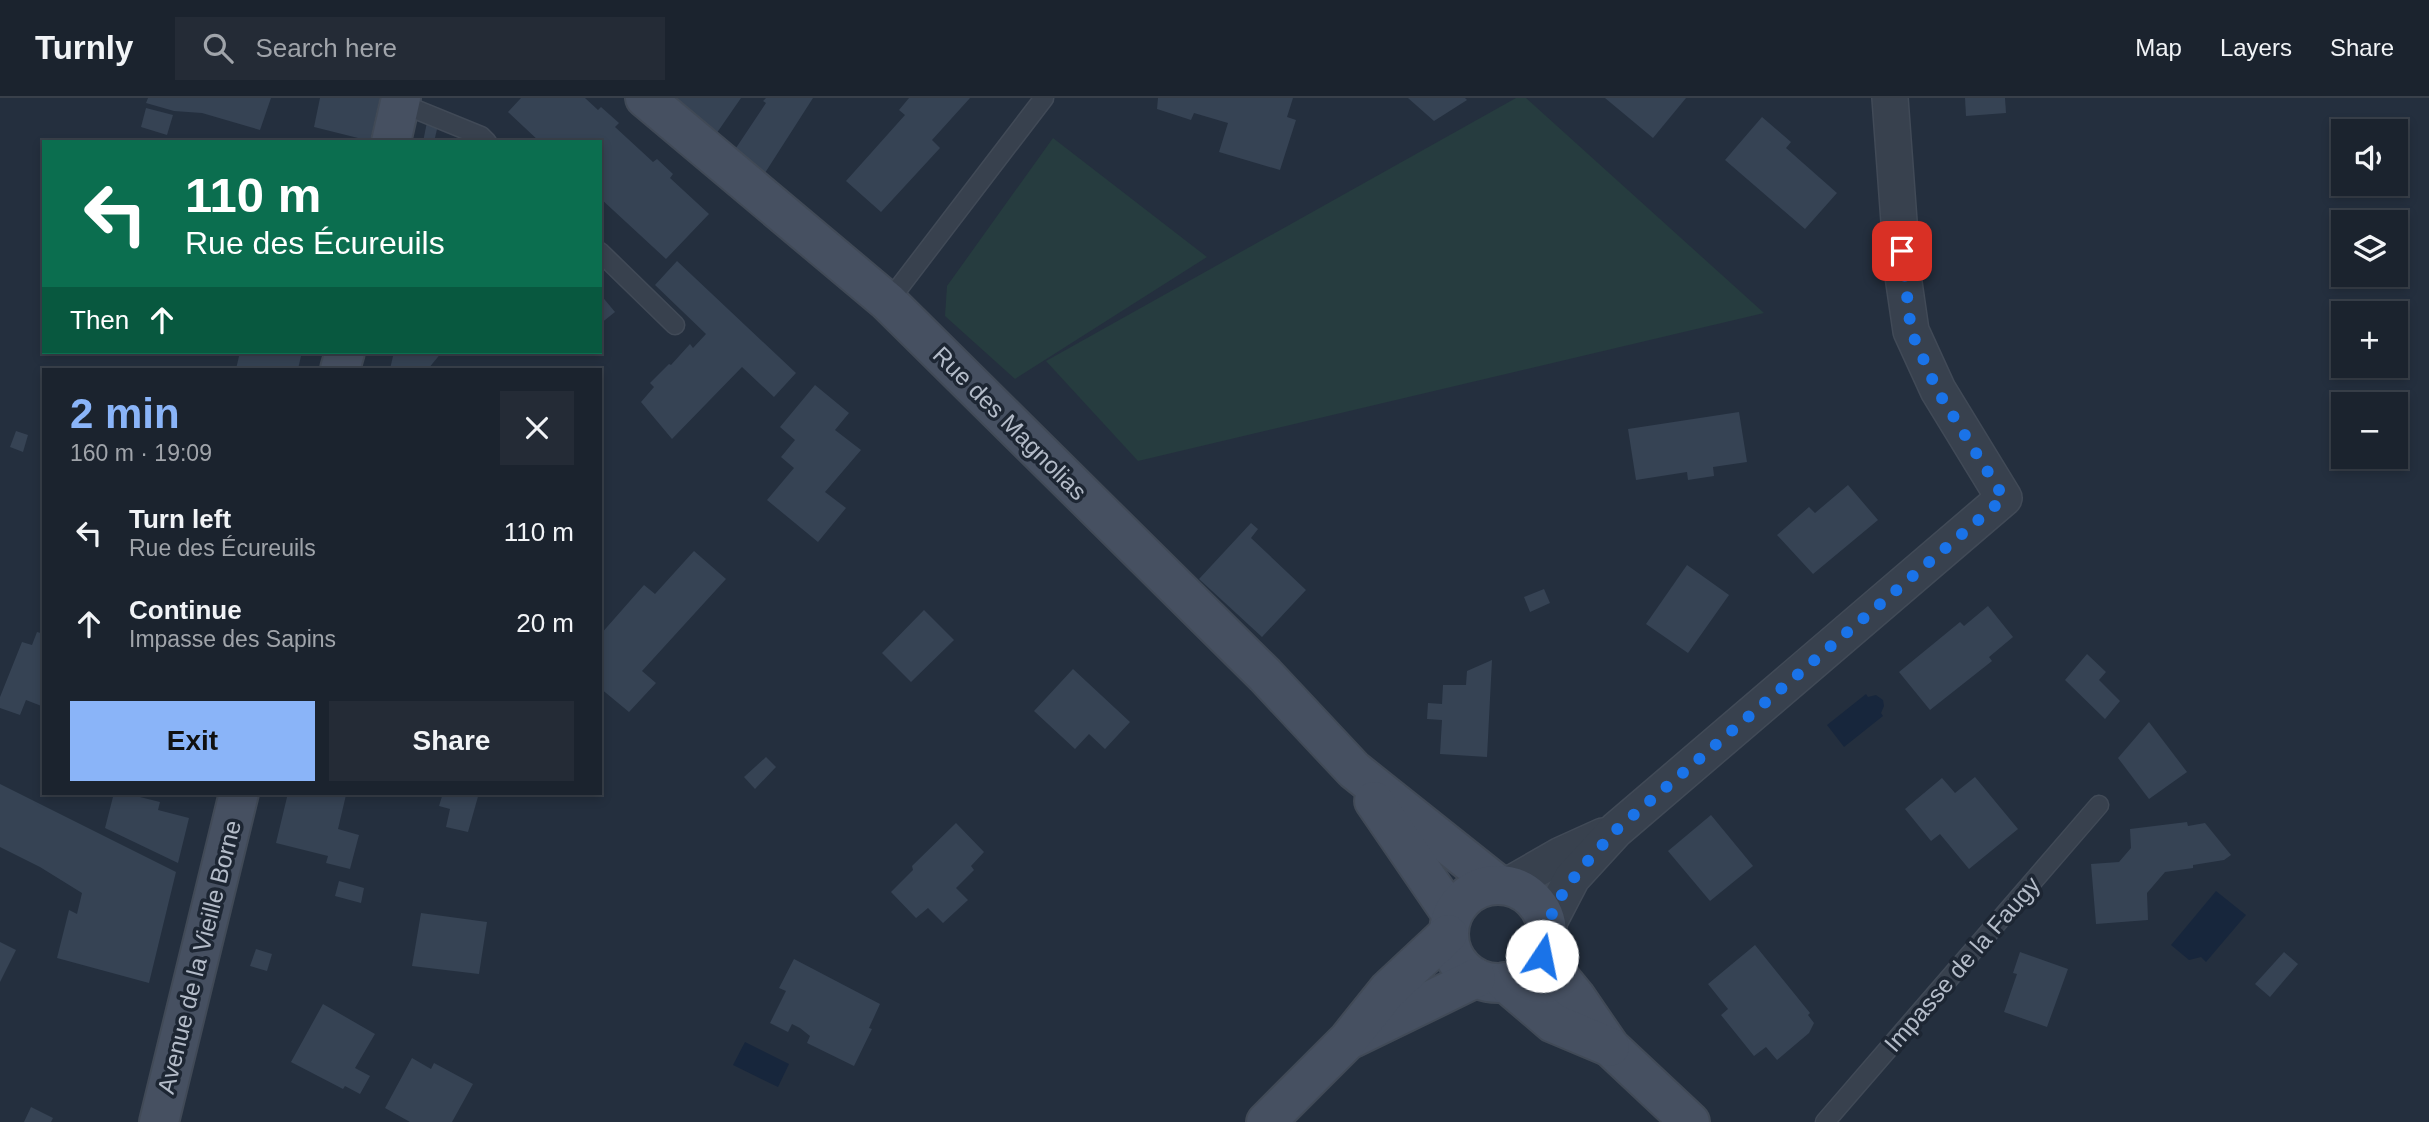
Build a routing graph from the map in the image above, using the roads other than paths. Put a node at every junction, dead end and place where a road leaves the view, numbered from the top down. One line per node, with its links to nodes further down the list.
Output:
1 (645, 98): 8 (street, Rue des Magnolias)
2 (1044, 98): 8 (lane)
3 (1890, 98): 13 (street)
4 (400, 100): 5 (street); 6 (lane)
5 (391, 140)
6 (485, 140)
7 (602, 254): 9 (lane)
8 (888, 302): 10 (street, Rue des Magnolias)
9 (675, 325)
10 (1354, 770): 14 (street, Rue des Magnolias); 15 (street, Rue des Magnolias)
11 (239, 795): 20 (street, Avenue de la Vieille Borne)
12 (2099, 805): 23 (lane, Impasse de la Faugy)
13 (1616, 830): 14 (street); 16 (street)
14 (1502, 885): 15 (street); 16 (street)
15 (1450, 925): 17 (street); 18 (street)
16 (1544, 941): 17 (street); 19 (street)
17 (1491, 980): 18 (street); 19 (street)
18 (1348, 1040): 21 (street)
19 (1610, 1046): 22 (street)
20 (159, 1122)
21 (1266, 1122)
22 (1690, 1122)
23 (1825, 1122)

